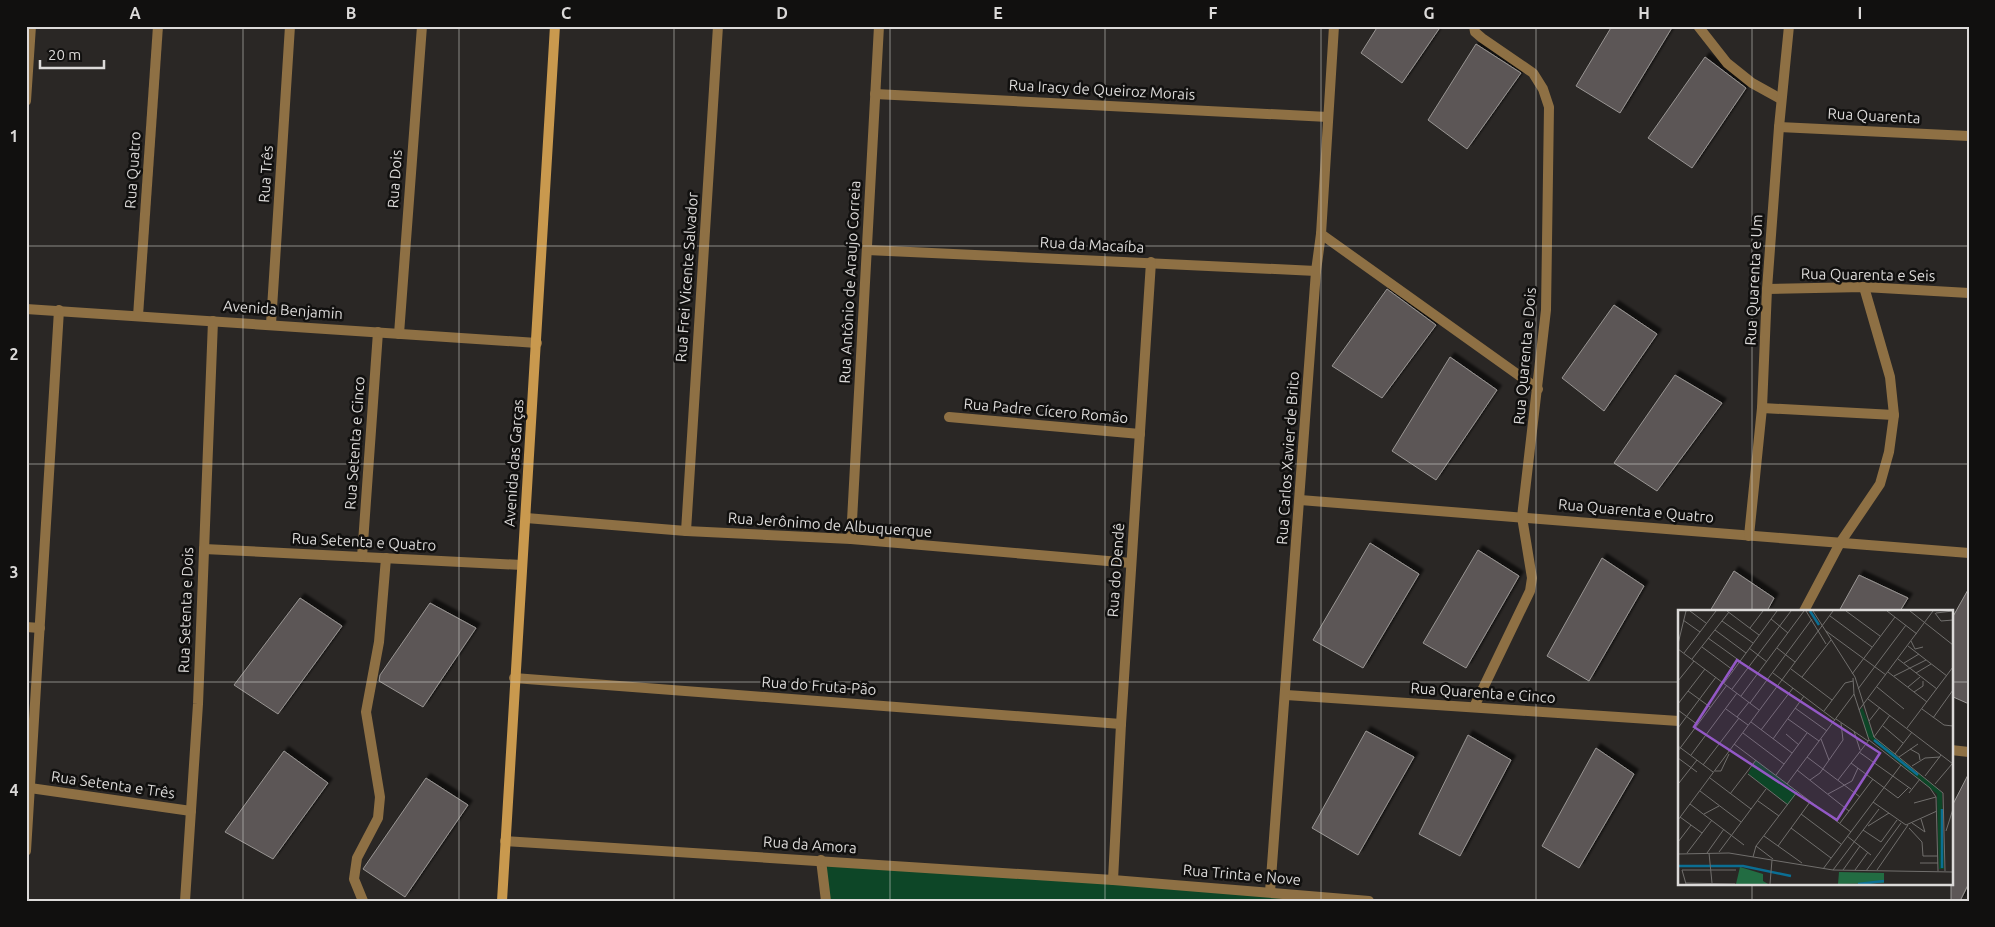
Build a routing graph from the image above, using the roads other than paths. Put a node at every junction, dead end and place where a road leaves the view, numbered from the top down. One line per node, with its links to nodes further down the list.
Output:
1 (31, 26): 14 (street)
2 (158, 26): 27 (street, Rua Quatro)
3 (290, 26): 29 (street, Rua Três)
4 (422, 26): 31 (street, Rua Dois)
5 (555, 26): 32 (main road, Avenida das Garças)
6 (718, 26): 41 (street, Rua Frei Vicente Salvador)
7 (880, 26): 12 (street, Rua Antônio de Araujo Correia)
8 (1334, 26): 15 (street, Rua Carlos Xavier de Brito)
9 (1474, 26): 33 (street, Rua Quarenta e Dois)
10 (1698, 26): 13 (street)
11 (1789, 26): 13 (street, Rua Quarenta e Um)
12 (875, 94): 15 (street, Rua Iracy de Queiroz Morais); 19 (street, Rua Antônio de Araujo Correia)
13 (1781, 99): 16 (street, Rua Quarenta e Um)
14 (26, 101)
15 (1328, 117): 18 (street, Rua Carlos Xavier de Brito)
16 (1778, 127): 17 (street, Rua Quarenta); 23 (street, Rua Quarenta e Um)
17 (1969, 136)
18 (1321, 234): 21 (street, Rua Carlos Xavier de Brito); 33 (street)
19 (867, 250): 20 (street, Rua da Macaíba); 43 (street, Rua Antônio de Araujo Correia)
20 (1151, 262): 21 (street, Rua da Macaíba); 37 (street, Rua do Dendê)
21 (1316, 271): 38 (street, Rua Carlos Xavier de Brito)
22 (1864, 287): 23 (street, Rua Quarenta e Seis); 24 (street, Rua Quarenta e Seis); 35 (street)
23 (1767, 289): 34 (street, Rua Quarenta e Um)
24 (1969, 293)
25 (26, 309): 26 (street, Avenida Benjamin)
26 (59, 310): 27 (street, Avenida Benjamin); 53 (street)
27 (138, 316): 28 (street, Avenida Benjamin)
28 (213, 320): 29 (street, Avenida Benjamin); 45 (street, Rua Setenta e Dois)
29 (271, 324): 30 (street, Avenida Benjamin)
30 (378, 332): 31 (street, Avenida Benjamin); 47 (street, Rua Setenta e Cinco)
31 (398, 334): 32 (street, Avenida Benjamin)
32 (537, 343): 40 (main road, Avenida das Garças)
33 (1538, 389): 39 (street, Rua Quarenta e Dois)
34 (1762, 408): 35 (street); 42 (street, Rua Quarenta e Um)
35 (1894, 415): 44 (street)
36 (949, 417): 37 (street, Rua Padre Cícero Romão)
37 (1140, 434): 49 (street, Rua do Dendê)
38 (1300, 500): 39 (street, Rua Quarenta e Quatro); 55 (street, Rua Carlos Xavier de Brito)
39 (1522, 517): 42 (street, Rua Quarenta e Quatro); 56 (street, Rua Quarenta e Dois)
40 (526, 518): 41 (street, Rua Jerônimo de Albuquerque); 50 (main road, Avenida das Garças)
41 (686, 530): 43 (street, Rua Jerônimo de Albuquerque)
42 (1748, 536): 44 (street, Rua Quarenta e Quatro)
43 (850, 539): 49 (street, Rua Jerônimo de Albuquerque)
44 (1840, 543): 46 (street, Rua Quarenta e Quatro); 51 (street)
45 (204, 549): 47 (street, Rua Setenta e Quatro); 62 (street, Rua Setenta e Dois)
46 (1969, 553)
47 (362, 557): 48 (street, Rua Setenta e Quatro)
48 (386, 558): 50 (street, Rua Setenta e Quatro); 69 (street)
49 (1132, 563): 58 (street, Rua do Dendê)
50 (522, 564): 54 (main road, Avenida das Garças)
51 (1805, 610)
52 (26, 627): 53 (street)
53 (40, 628): 61 (street)
54 (514, 678): 58 (street, Rua do Fruta-Pão); 63 (main road, Avenida das Garças)
55 (1286, 695): 56 (street, Rua Quarenta e Cinco); 67 (street, Rua Carlos Xavier de Brito)
56 (1474, 707): 57 (street, Rua Quarenta e Cinco)
57 (1678, 721)
58 (1121, 724): 66 (street, Rua do Dendê)
59 (1952, 750): 60 (street)
60 (1969, 752)
61 (30, 788): 62 (street, Rua Setenta e Três); 64 (street)
62 (191, 811): 68 (street, Rua Setenta e Dois)
63 (505, 841): 65 (street, Rua da Amora); 70 (main road, Avenida das Garças)
64 (26, 852)
65 (822, 860): 66 (street, Rua da Amora); 71 (street)
66 (1113, 880): 67 (street, Rua Trinta e Nove)
67 (1270, 892): 72 (street, Rua Trinta e Nove)
68 (185, 901)
69 (363, 901)
70 (502, 901)
71 (826, 901)
72 (1369, 901)

